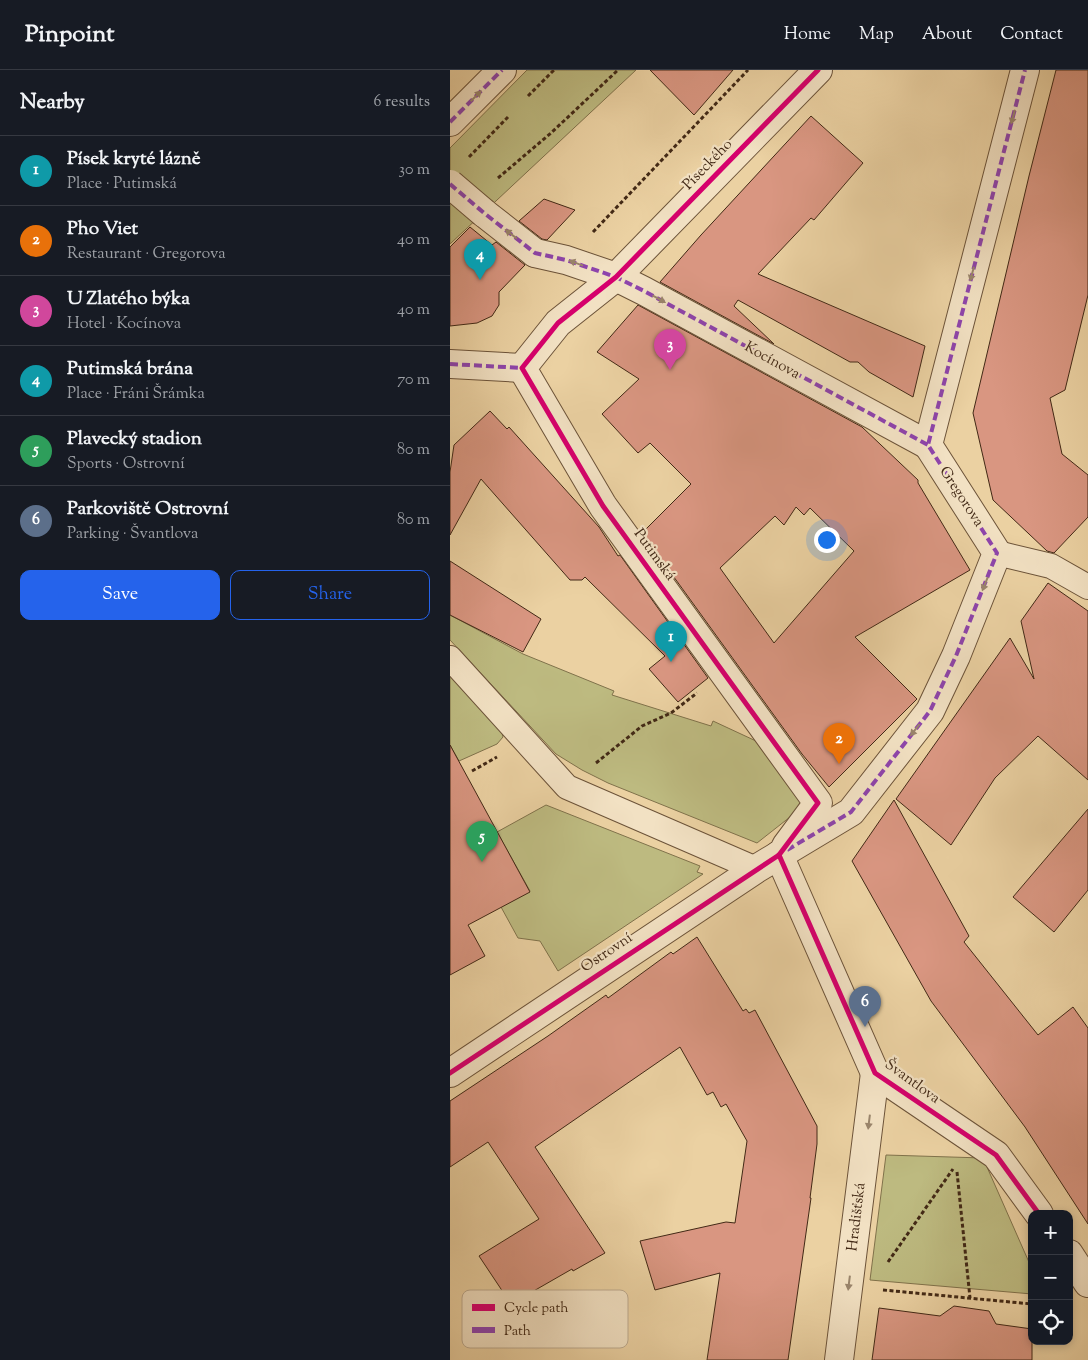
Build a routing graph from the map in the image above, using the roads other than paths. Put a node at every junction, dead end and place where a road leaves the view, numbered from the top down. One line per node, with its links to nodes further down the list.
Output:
1 (502, 70): 4 (street, one-way to 1)
2 (818, 70): 6 (street, Píseckého)
3 (1025, 70): 9 (street, one-way to 9)
4 (450, 122)
5 (450, 184): 6 (street, Kocínova, one-way to 5, bridge)
6 (616, 277): 8 (street); 9 (street, Kocínova, one-way to 9)
7 (450, 364): 8 (street)
8 (522, 368): 13 (street, Putimská)
9 (928, 446): 10 (street, Gregorova)
10 (997, 553): 11 (lane); 13 (street, one-way to 13)
11 (1088, 587)
12 (450, 658): 14 (lane)
13 (779, 855): 14 (street, Ostrovní); 16 (street, Švantlova)
14 (756, 869): 15 (street, Ostrovní)
15 (450, 1073)
16 (875, 1073): 17 (street, Švantlova); 20 (street, Hradišťská, one-way to 20)
17 (1036, 1210)
18 (1070, 1255): 19 (street)
19 (1088, 1284)
20 (839, 1360)

